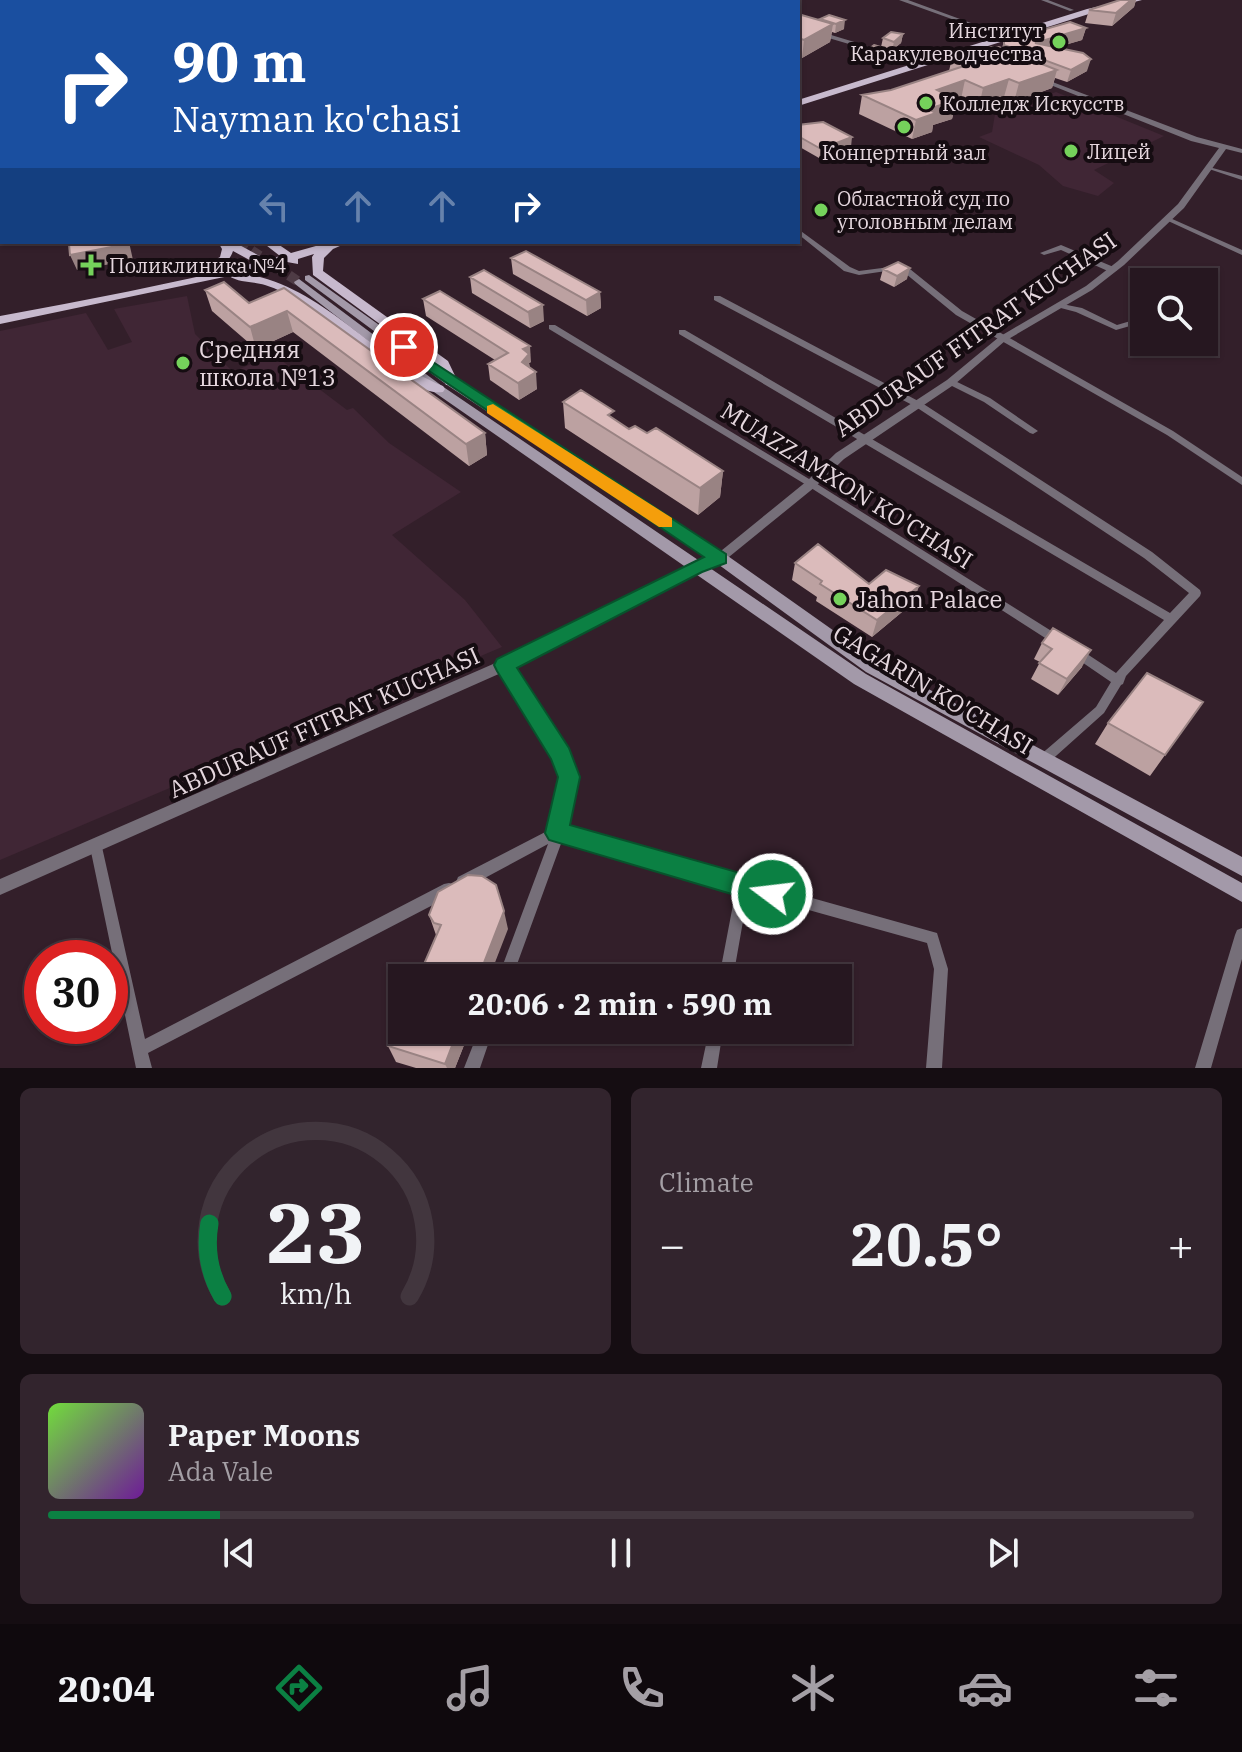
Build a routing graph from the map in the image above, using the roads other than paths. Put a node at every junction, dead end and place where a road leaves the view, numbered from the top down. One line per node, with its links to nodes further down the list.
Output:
1 (902, 0): 7 (street)
2 (1043, 0): 5 (street)
3 (1112, 0): 5 (main road)
4 (1138, 0): 9 (main road)
5 (1072, 10): 7 (main road)
6 (800, 28): 11 (street)
7 (998, 34): 8 (main road)
8 (960, 46): 9 (street); 11 (main road)
9 (970, 50): 10 (street); 14 (main road)
10 (983, 54)
11 (912, 61): 13 (main road)
12 (1029, 74): 15 (street)
13 (800, 94)
14 (800, 102)
15 (1223, 148): 16 (street); 17 (street, ABDURAUF FITRAT KUCHASI)
16 (1242, 151)
17 (1211, 168): 18 (street); 19 (street, ABDURAUF FITRAT KUCHASI)
18 (1242, 178)
19 (1168, 219): 26 (street); 29 (street, ABDURAUF FITRAT KUCHASI)
20 (800, 233): 39 (street)
21 (231, 244): 30 (main road)
22 (235, 244): 28 (main road)
23 (271, 244): 27 (main road)
24 (321, 244): 27 (main road); 31 (main road)
25 (1044, 253): 29 (street)
26 (1242, 253)
27 (285, 255): 28 (main road); 31 (main road)
28 (264, 261): 30 (main road); 31 (main road)
29 (1113, 270): 33 (street, ABDURAUF FITRAT KUCHASI)
30 (211, 273): 31 (main road); 34 (main road); 35 (main road)
31 (303, 279): 41 (main road, GAGARIN KO'CHASI); 41 (main road)
32 (717, 298): 42 (street)
33 (1060, 305): 36 (street); 39 (street, ABDURAUF FITRAT KUCHASI)
34 (0, 312)
35 (0, 320)
36 (1130, 324)
37 (552, 327): 46 (street, MUAZZAMXON KO'CHASI)
38 (682, 332): 44 (street)
39 (1002, 339): 40 (street, ABDURAUF FITRAT KUCHASI); 45 (street)
40 (951, 382): 42 (street, ABDURAUF FITRAT KUCHASI); 43 (street)
41 (444, 385): 47 (main road, GAGARIN KO'CHASI); 48 (main road, GAGARIN KO'CHASI)
42 (919, 405): 44 (street, ABDURAUF FITRAT KUCHASI); 49 (street)
43 (1033, 431)
44 (864, 439): 46 (street, ABDURAUF FITRAT KUCHASI); 49 (street)
45 (1240, 478)
46 (811, 484): 47 (street, ABDURAUF FITRAT KUCHASI); 51 (street, MUAZZAMXON KO'CHASI)
47 (720, 558): 48 (street, ABDURAUF FITRAT KUCHASI); 52 (main road, GAGARIN KO'CHASI)
48 (695, 567): 50 (street, ABDURAUF FITRAT KUCHASI); 58 (main road, GAGARIN KO'CHASI)
49 (1171, 619): 51 (street)
50 (505, 665): 53 (street); 54 (street, ABDURAUF FITRAT KUCHASI)
51 (1119, 681): 52 (street)
52 (1043, 760): 55 (main road, GAGARIN KO'CHASI)
53 (557, 833): 56 (street); 60 (street); 64 (street)
54 (96, 847): 57 (street, ABDURAUF FITRAT KUCHASI); 64 (street)
55 (1242, 867)
56 (743, 886): 61 (street); 68 (street)
57 (0, 887)
58 (1242, 893)
59 (1242, 935): 69 (street)
60 (510, 964)
61 (729, 964)
62 (481, 1044): 66 (street)
63 (713, 1044): 67 (street)
64 (139, 1050): 65 (street)
65 (144, 1068)
66 (472, 1068)
67 (709, 1068)
68 (934, 1068)
69 (1203, 1068)

